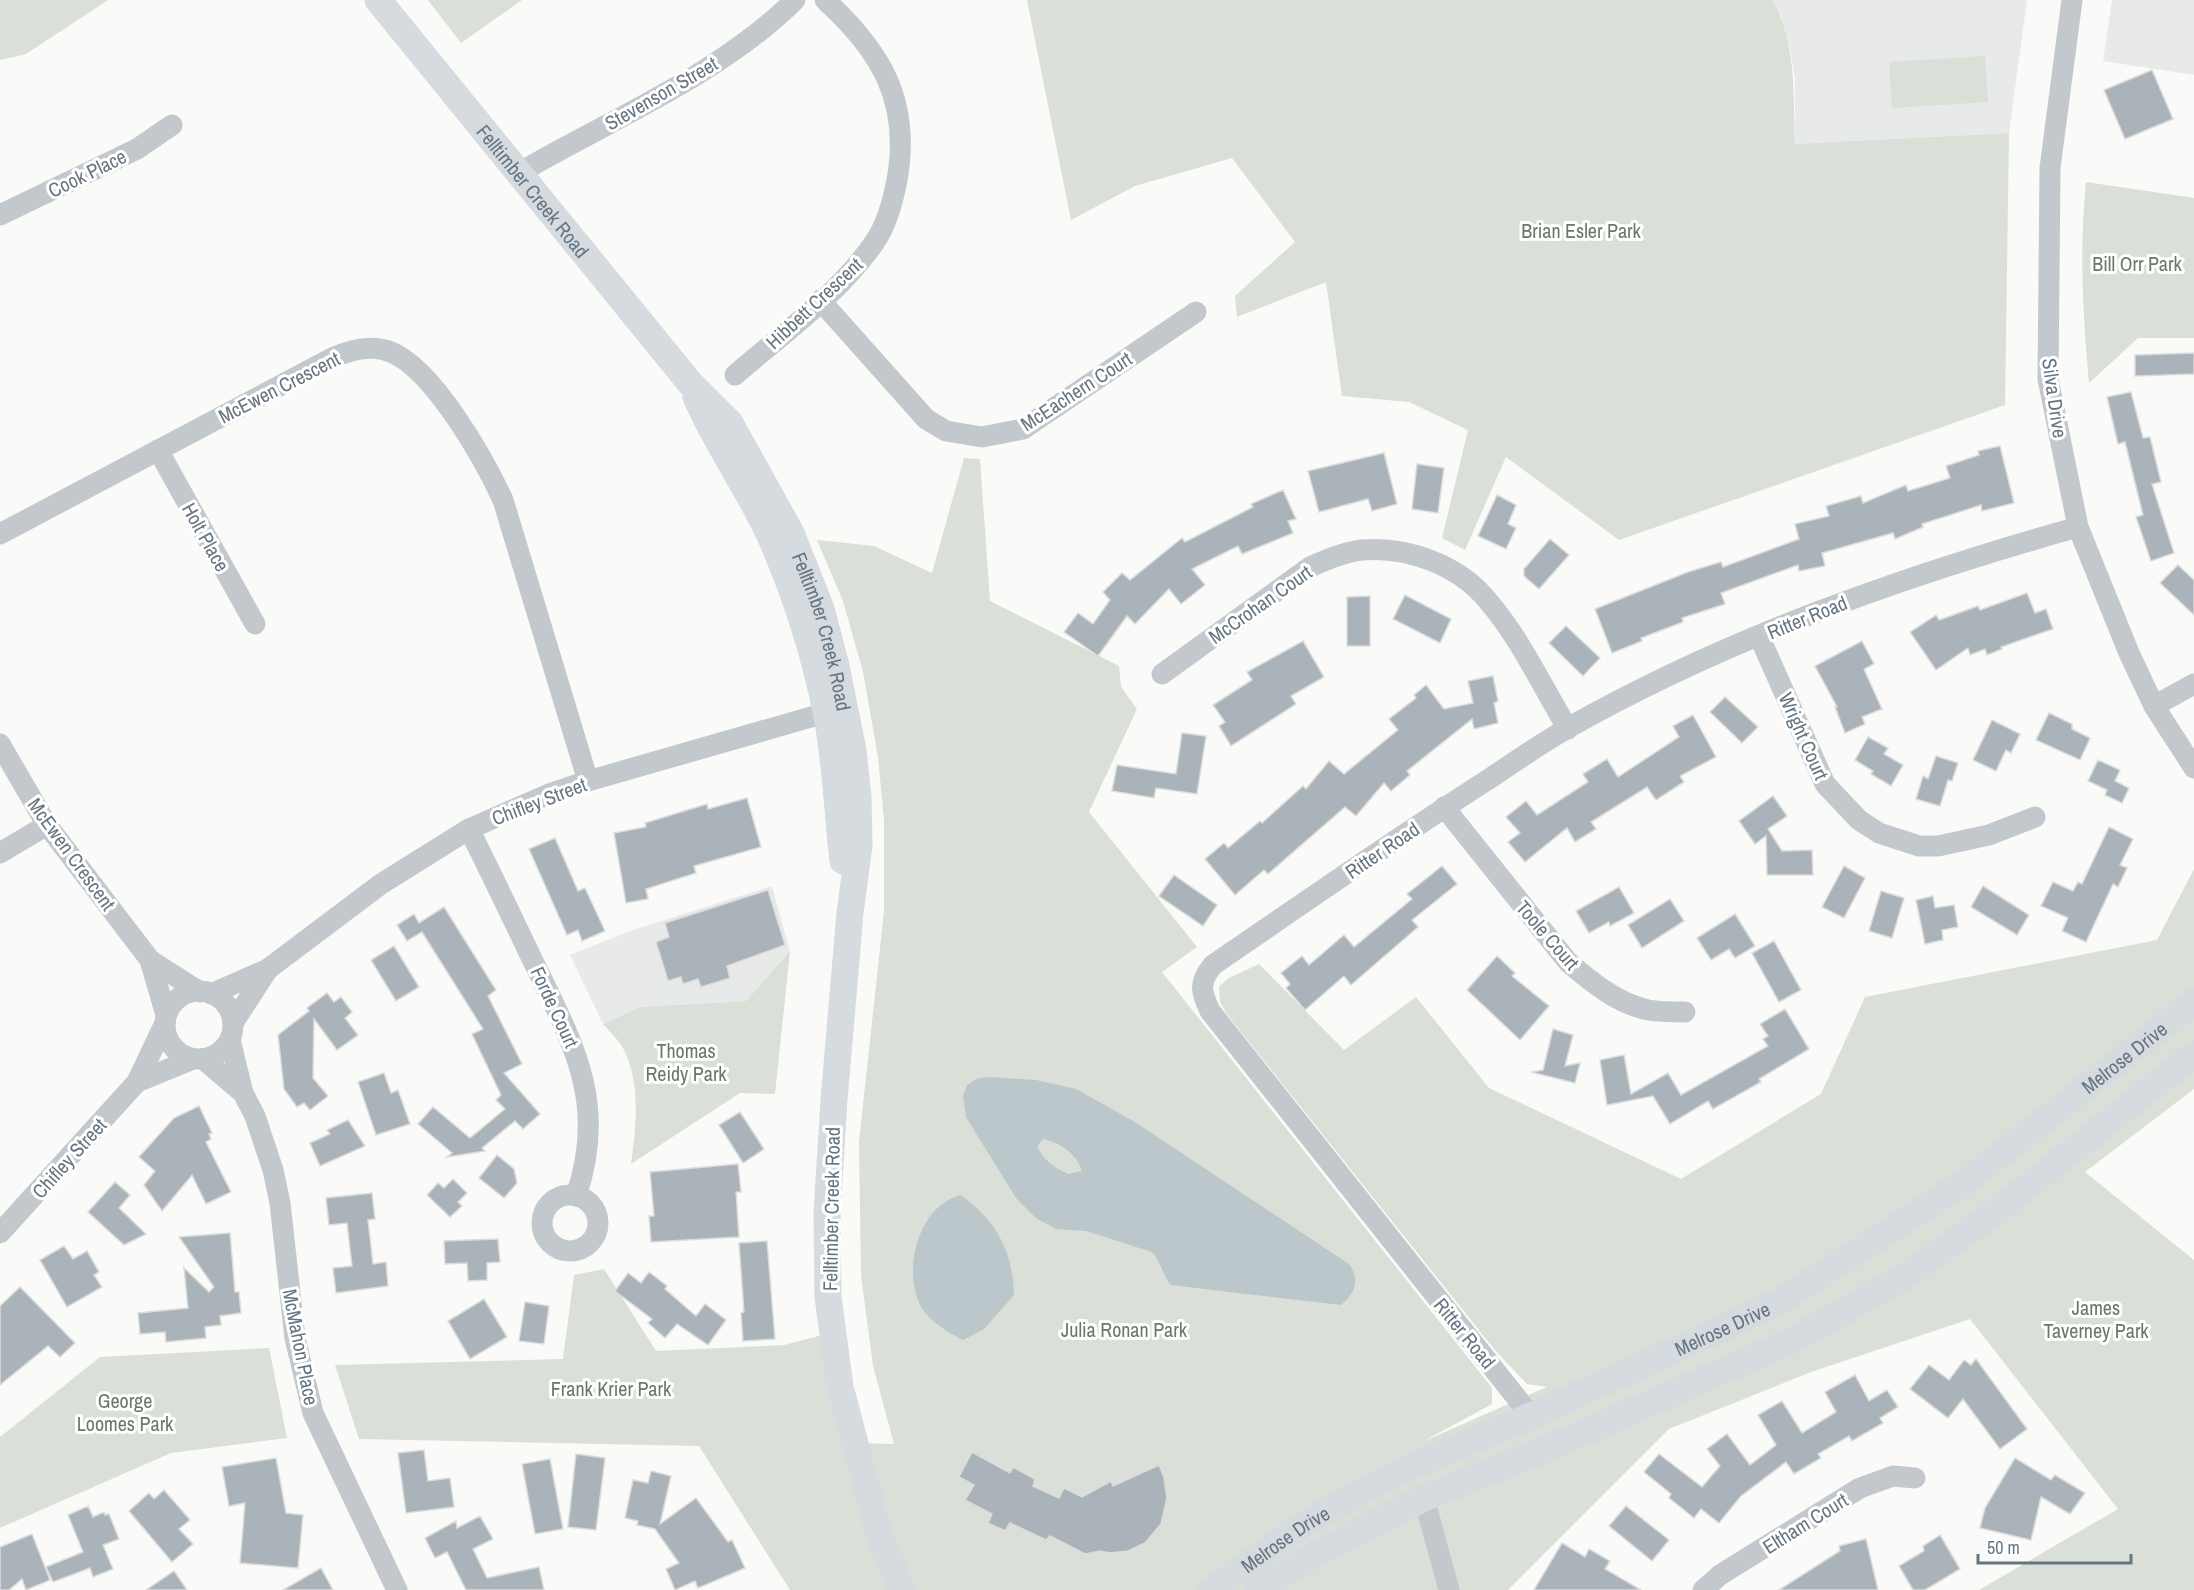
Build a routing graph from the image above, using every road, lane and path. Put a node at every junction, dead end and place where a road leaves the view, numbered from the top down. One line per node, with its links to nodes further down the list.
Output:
1 (378, 0): 6 (main road, Felltimber Creek Road)
2 (795, 0): 6 (street, Stevenson Street)
3 (825, 0): 8 (street, Hibbett Crescent)
4 (2072, 0): 12 (street, Silva Drive)
5 (172, 125): 7 (street, Cook Place)
6 (519, 173): 19 (main road, Felltimber Creek Road)
7 (0, 215)
8 (820, 300): 9 (street, McEachern Court); 10 (street, Hibbett Crescent)
9 (1196, 312)
10 (735, 375)
11 (158, 450): 13 (street, McEwen Crescent); 14 (street, Holt Place); 23 (street, McEwen Crescent)
12 (2078, 527): 15 (street, Ritter Road); 18 (street, Silva Drive)
13 (0, 534)
14 (255, 624)
15 (1759, 636): 20 (street, Ritter Road); 25 (street, Wright Court)
16 (1162, 674): 20 (street, McCrohan Court)
17 (2194, 684): 18 (street)
18 (2154, 706): 22 (street, Silva Drive)
19 (836, 710): 23 (street, Chifley Street); 47 (main road, Felltimber Creek Road)
20 (1568, 729): 24 (street, Ritter Road)
21 (0, 744): 26 (street, McEwen Crescent)
22 (2194, 768)
23 (588, 781): 27 (street, Chifley Street)
24 (1444, 807): 33 (street, Toole Court); 42 (street, Ritter Road)
25 (2035, 817)
26 (47, 825): 28 (street); 29 (street, McEwen Crescent)
27 (470, 829): 30 (street, Chifley Street); 40 (street, Forde Court)
28 (0, 853)
29 (150, 960): 31 (street, McEwen Crescent); 34 (street, McEwen Crescent)
30 (268, 969): 31 (street, Chifley Street); 35 (street, Chifley Street)
31 (206, 993): 34 (street); 35 (street)
32 (2194, 1002): 42 (main road, Melrose Drive)
33 (1685, 1012)
34 (166, 1019): 37 (street); 38 (street, Chifley Street)
35 (231, 1031): 37 (street); 39 (street, McMahon Place)
36 (2194, 1054): 43 (main road, Melrose Drive)
37 (198, 1059): 38 (street, Chifley Street); 39 (street, McMahon Place)
38 (138, 1082): 41 (street, Chifley Street)
39 (243, 1093): 48 (street, McMahon Place)
40 (576, 1196)
41 (0, 1233)
42 (1531, 1416): 43 (main road); 44 (main road, Melrose Drive)
43 (1551, 1447): 46 (main road, Melrose Drive)
44 (1411, 1467): 46 (main road); 51 (main road, Melrose Drive)
45 (1915, 1478): 54 (street, Eltham Court)
46 (1424, 1498): 52 (main road, Melrose Drive); 53 (street)
47 (872, 1500): 49 (main road, Felltimber Creek Road); 50 (main road, Felltimber Creek Road)
48 (397, 1590)
49 (902, 1590)
50 (919, 1590)
51 (1211, 1590)
52 (1256, 1590)
53 (1449, 1590)
54 (1703, 1590)

